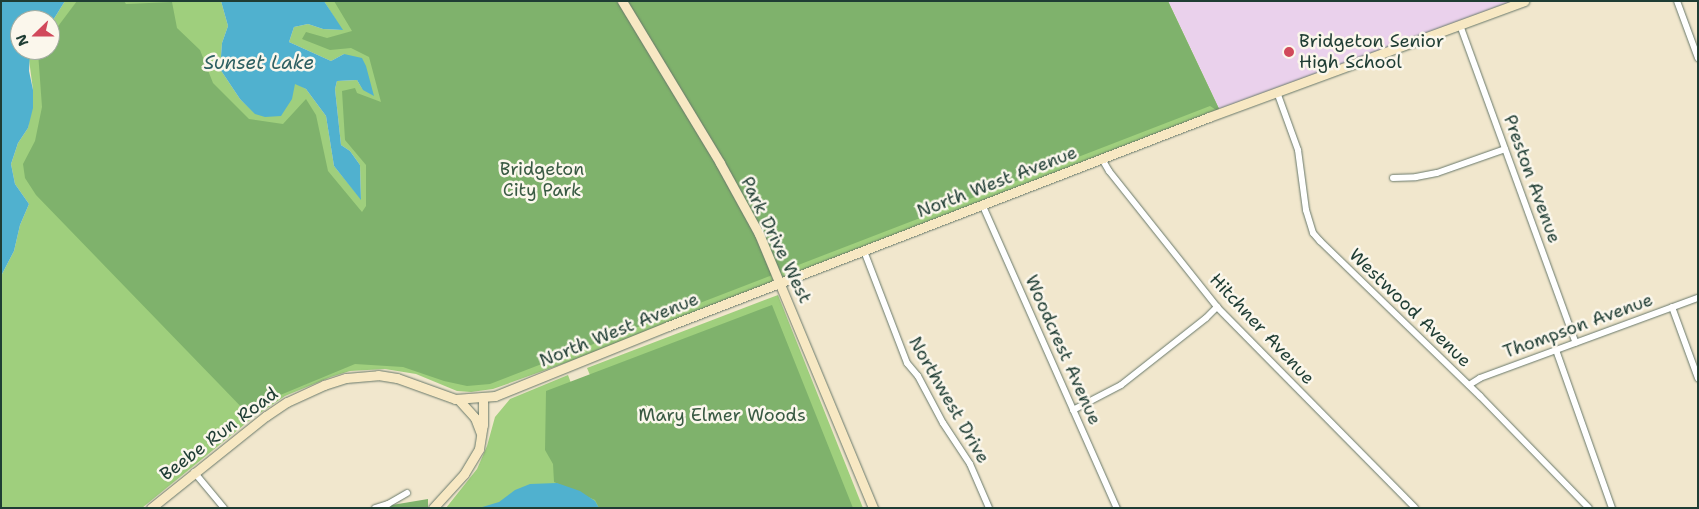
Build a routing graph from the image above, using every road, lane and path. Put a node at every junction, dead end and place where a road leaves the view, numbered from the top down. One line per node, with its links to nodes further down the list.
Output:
1 (622, 1): 12 (main road, Park Drive West)
2 (1524, 1): 4 (main road, North West Avenue)
3 (1678, 1): 5 (street)
4 (1460, 25): 6 (main road, North West Avenue); 7 (street, Preston Avenue)
5 (1698, 58)
6 (1277, 92): 8 (main road, North West Avenue); 19 (street, Westwood Avenue)
7 (1505, 149): 9 (street); 16 (street, Preston Avenue)
8 (1102, 159): 10 (main road, North West Avenue); 14 (street, Hitchner Avenue)
9 (1393, 178)
10 (982, 204): 11 (main road, North West Avenue); 22 (street, Woodcrest Avenue)
11 (864, 251): 12 (main road, North West Avenue); 31 (street, Northwest Drive)
12 (781, 283): 20 (main road, North West Avenue); 30 (main road, Park Drive West)
13 (1698, 298): 15 (street, Thompson Avenue)
14 (1217, 307): 22 (street); 33 (street, Hitchner Avenue)
15 (1672, 307): 16 (street, Thompson Avenue); 18 (street)
16 (1576, 343): 17 (street, Thompson Avenue)
17 (1556, 350): 19 (street, Thompson Avenue); 35 (street)
18 (1698, 378)
19 (1469, 385): 34 (street, Westwood Avenue)
20 (483, 398): 21 (main road, Beebe Run Road); 23 (main road)
21 (458, 399): 23 (main road); 24 (main road, Beebe Run Road)
22 (1073, 410): 32 (street, Woodcrest Avenue)
23 (482, 436): 29 (main road)
24 (194, 472): 26 (main road, Beebe Run Road); 27 (street)
25 (406, 493): 28 (street)
26 (151, 508)
27 (224, 508)
28 (375, 508)
29 (433, 508)
30 (873, 508)
31 (989, 508)
32 (1117, 508)
33 (1415, 508)
34 (1589, 508)
35 (1612, 508)

